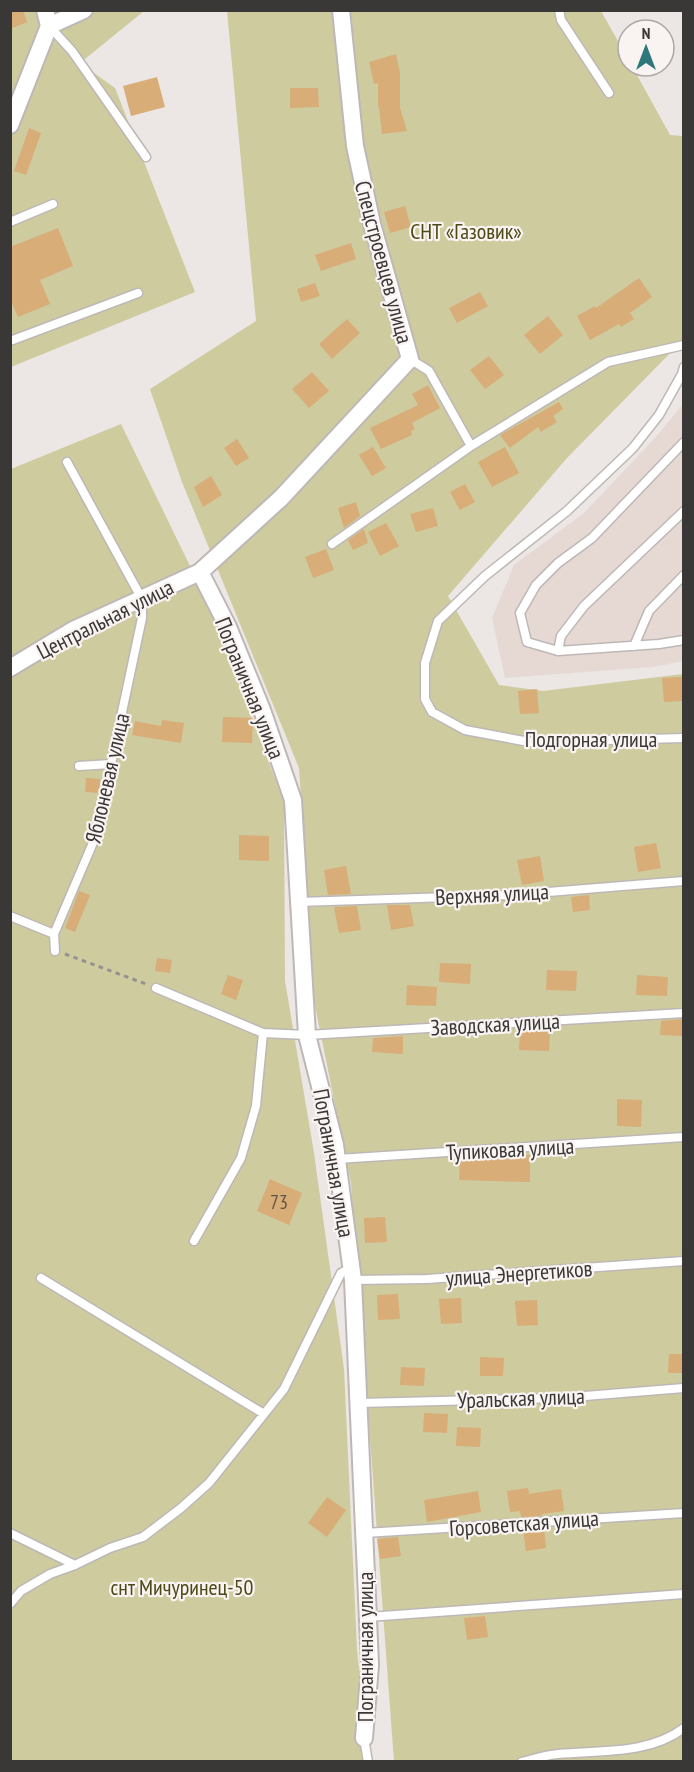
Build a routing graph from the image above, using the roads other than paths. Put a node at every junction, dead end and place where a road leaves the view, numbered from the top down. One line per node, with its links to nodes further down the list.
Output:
1 (84, 10): 4 (street)
2 (341, 10): 13 (street, Спецстроевцев улица)
3 (559, 10): 5 (lane)
4 (47, 18): 6 (street); 7 (lane)
5 (609, 93)
6 (10, 125)
7 (146, 156)
8 (53, 204): 9 (lane)
9 (10, 222)
10 (138, 293): 11 (lane)
11 (10, 341)
12 (684, 345): 16 (lane)
13 (410, 359): 16 (lane); 20 (street, Спецстроевцев улица)
14 (684, 367): 27 (lane, Подгорная улица)
15 (684, 442): 25 (lane)
16 (471, 446): 19 (lane)
17 (67, 462): 22 (lane)
18 (684, 511): 25 (lane)
19 (332, 544)
20 (201, 572): 22 (street, Центральная улица); 31 (street, Пограничная улица)
21 (684, 574): 24 (lane)
22 (142, 599): 26 (street, Центральная улица); 28 (lane, Яблоневая улица)
23 (684, 640): 24 (lane)
24 (634, 646): 25 (lane)
25 (558, 651)
26 (10, 668)
27 (684, 738)
28 (111, 764): 29 (lane); 33 (lane, Яблоневая улица)
29 (79, 766)
30 (684, 881): 31 (lane, Верхняя улица)
31 (300, 902): 38 (street, Пограничная улица)
32 (10, 916): 33 (lane)
33 (54, 934): 34 (lane, Яблоневая улица)
34 (55, 951)
35 (156, 988): 37 (lane)
36 (684, 1013): 38 (lane, Заводская улица)
37 (263, 1033): 38 (lane, Заводская улица); 41 (lane)
38 (307, 1035): 40 (street, Пограничная улица)
39 (684, 1137): 40 (lane, Тупиковая улица)
40 (337, 1159): 43 (street, Пограничная улица)
41 (194, 1241)
42 (684, 1261): 43 (lane, улица Энергетиков)
43 (352, 1274): 46 (street, Пограничная улица); 47 (lane)
44 (41, 1278): 47 (lane)
45 (684, 1388): 46 (lane, Уральская улица)
46 (359, 1403): 50 (street, Пограничная улица)
47 (264, 1414): 51 (lane)
48 (684, 1513): 50 (lane, Горсоветская улица)
49 (10, 1533): 51 (lane)
50 (365, 1533): 54 (street, Пограничная улица)
51 (75, 1565): 53 (lane)
52 (684, 1594): 54 (lane)
53 (10, 1604)
54 (368, 1617): 56 (street, Пограничная улица)
55 (684, 1728): 58 (lane)
56 (364, 1738): 57 (lane)
57 (368, 1761)
58 (522, 1761)

